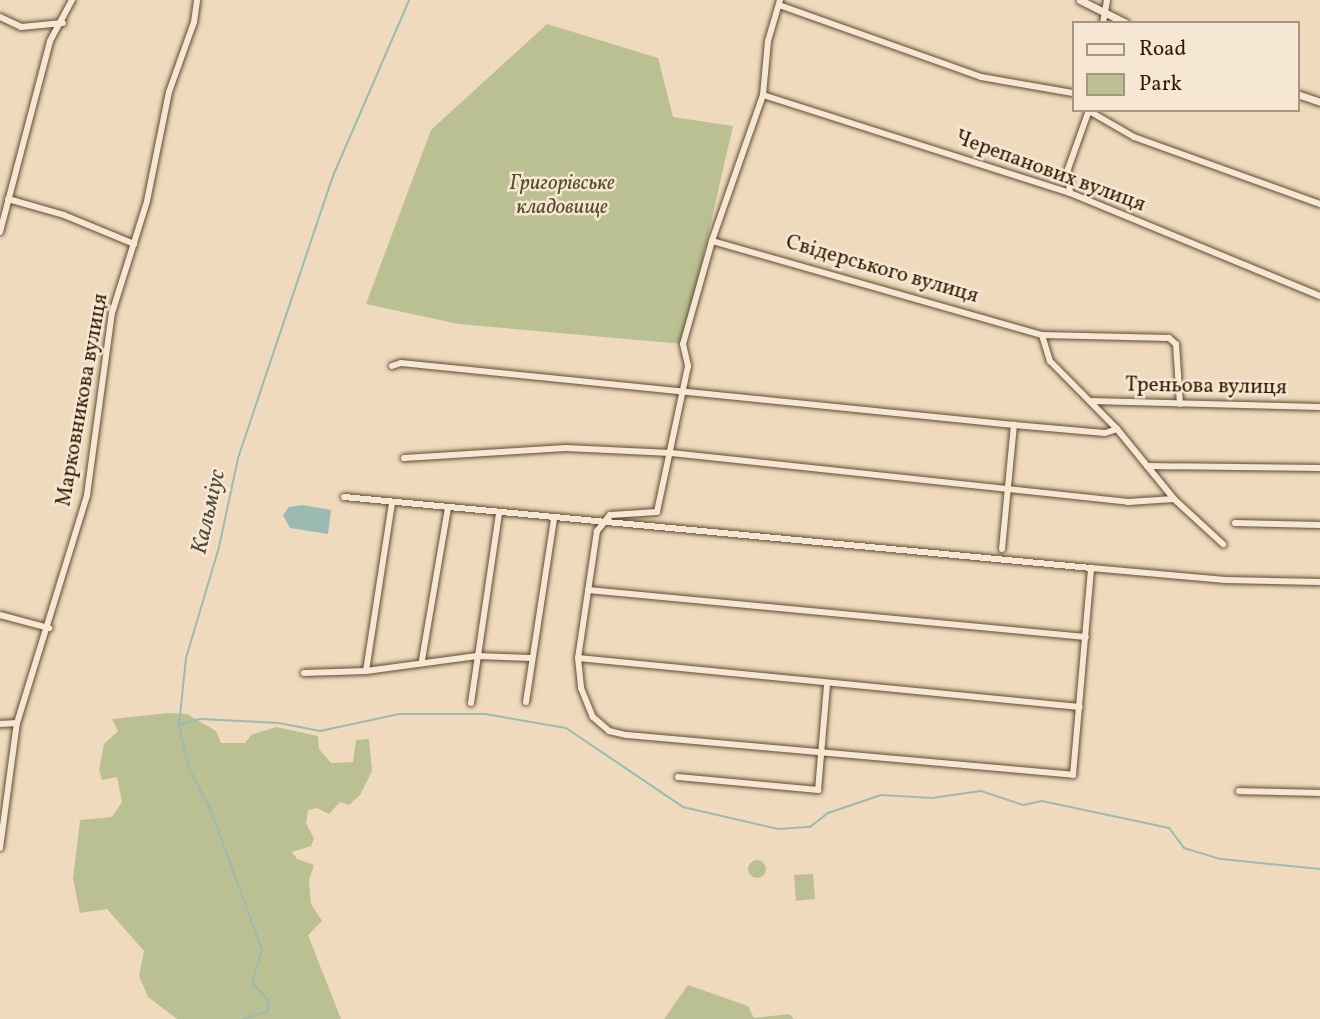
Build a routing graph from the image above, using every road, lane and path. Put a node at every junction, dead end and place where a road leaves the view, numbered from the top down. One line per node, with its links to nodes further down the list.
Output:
1 (72, 0): 10 (street)
2 (197, 0): 22 (street, Марковникова вулиця)
3 (1080, 0): 6 (street)
4 (1107, 0): 6 (street)
5 (779, 3): 11 (street); 12 (street)
6 (1105, 12): 8 (street); 9 (street)
7 (0, 17): 10 (street)
8 (1103, 21)
9 (1122, 21)
10 (63, 23): 18 (street)
11 (1072, 93)
12 (763, 94): 17 (street, Черепанових вулиця); 21 (street)
13 (1299, 95): 14 (street)
14 (1320, 102)
15 (1088, 112): 17 (street)
16 (1092, 112): 19 (street)
17 (1070, 193): 23 (street, Черепанових вулиця)
18 (8, 200): 20 (street); 22 (street)
19 (1320, 204)
20 (0, 232)
21 (712, 241): 24 (street, Свiдерського вулиця); 26 (street)
22 (134, 244): 52 (street, Марковникова вулиця)
23 (1320, 296)
24 (1042, 335): 27 (street); 28 (street, Свiдерського вулиця)
25 (392, 366): 26 (street)
26 (683, 395): 30 (street); 32 (street)
27 (1091, 401): 28 (street, Треньова вулиця); 31 (street)
28 (1181, 404): 29 (street, Треньова вулиця)
29 (1320, 407)
30 (1013, 425): 31 (street); 36 (street)
31 (1117, 429): 34 (street)
32 (671, 453): 33 (street); 36 (street); 43 (street)
33 (404, 458)
34 (1147, 466): 35 (street); 38 (street)
35 (1320, 468)
36 (1008, 490): 38 (street); 47 (street)
37 (344, 496): 39 (street)
38 (1174, 499): 46 (street)
39 (393, 503): 40 (street); 58 (street)
40 (448, 508): 41 (street); 57 (street)
41 (499, 514): 42 (street); 54 (street)
42 (554, 520): 43 (street); 55 (street)
43 (603, 521): 48 (street); 50 (street)
44 (1236, 523): 45 (street)
45 (1320, 525)
46 (1223, 544)
47 (1002, 550)
48 (1091, 568): 49 (street); 53 (street)
49 (1320, 582)
50 (588, 590): 53 (street); 56 (street)
51 (0, 615): 52 (street)
52 (48, 628): 64 (street, Марковникова вулиця)
53 (1086, 637): 63 (street)
54 (477, 656): 55 (street); 57 (street); 62 (street)
55 (531, 658): 61 (street)
56 (578, 658): 60 (street); 66 (street)
57 (422, 660): 58 (street)
58 (366, 671): 59 (street)
59 (304, 673)
60 (827, 684): 63 (street); 66 (street)
61 (526, 702)
62 (471, 703)
63 (1080, 707): 66 (street)
64 (18, 723): 65 (street); 70 (street, Марковникова вулиця)
65 (0, 724)
66 (823, 753): 67 (street)
67 (678, 777)
68 (1238, 791): 69 (street)
69 (1320, 793)
70 (0, 848)

